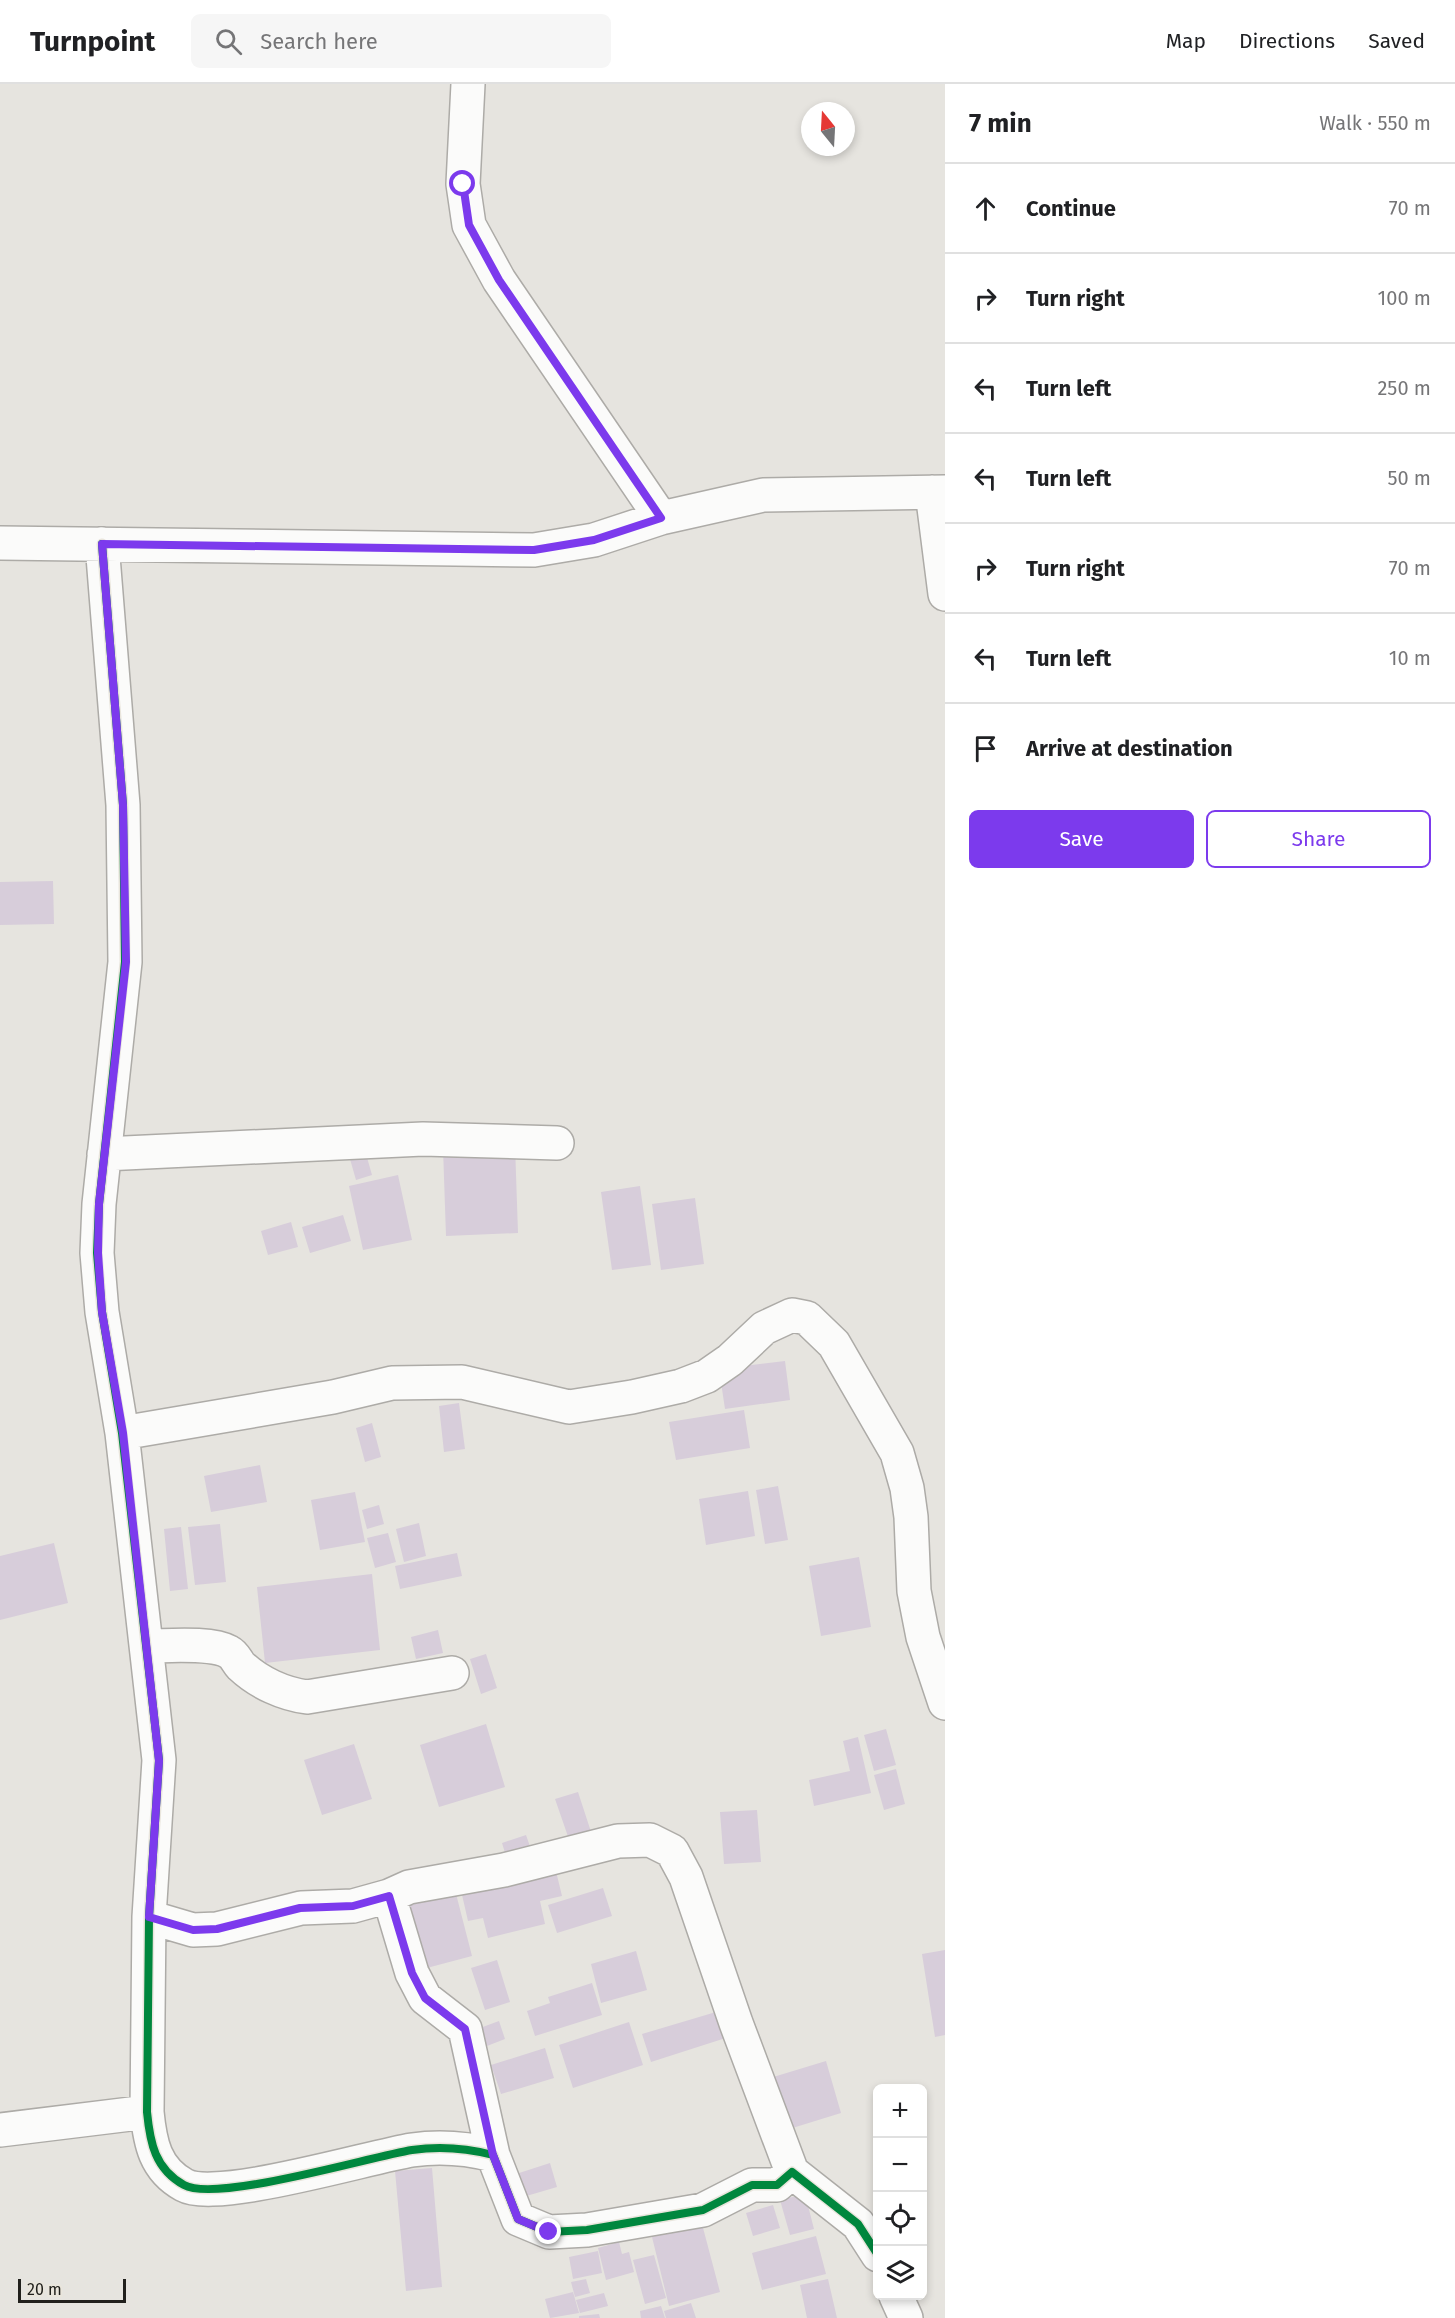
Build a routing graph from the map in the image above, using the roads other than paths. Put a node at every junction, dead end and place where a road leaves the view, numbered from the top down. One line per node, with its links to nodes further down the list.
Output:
1 (468, 84): 3 (street)
2 (938, 492): 3 (street); 6 (street)
3 (661, 518): 5 (street)
4 (0, 543): 5 (street)
5 (102, 544): 8 (street)
6 (945, 594)
7 (557, 1143): 8 (street)
8 (104, 1154): 9 (street)
9 (123, 1433): 10 (street); 12 (street)
10 (147, 1646): 11 (street); 14 (street)
11 (452, 1673)
12 (945, 1703)
13 (389, 1896): 14 (street); 17 (street); 18 (street)
14 (149, 1917): 15 (street)
15 (147, 2112): 16 (street); 17 (street)
16 (0, 2130)
17 (493, 2155): 18 (street)
18 (792, 2172): 19 (street)
19 (873, 2247)
20 (898, 2300): 21 (street)
21 (906, 2318)

